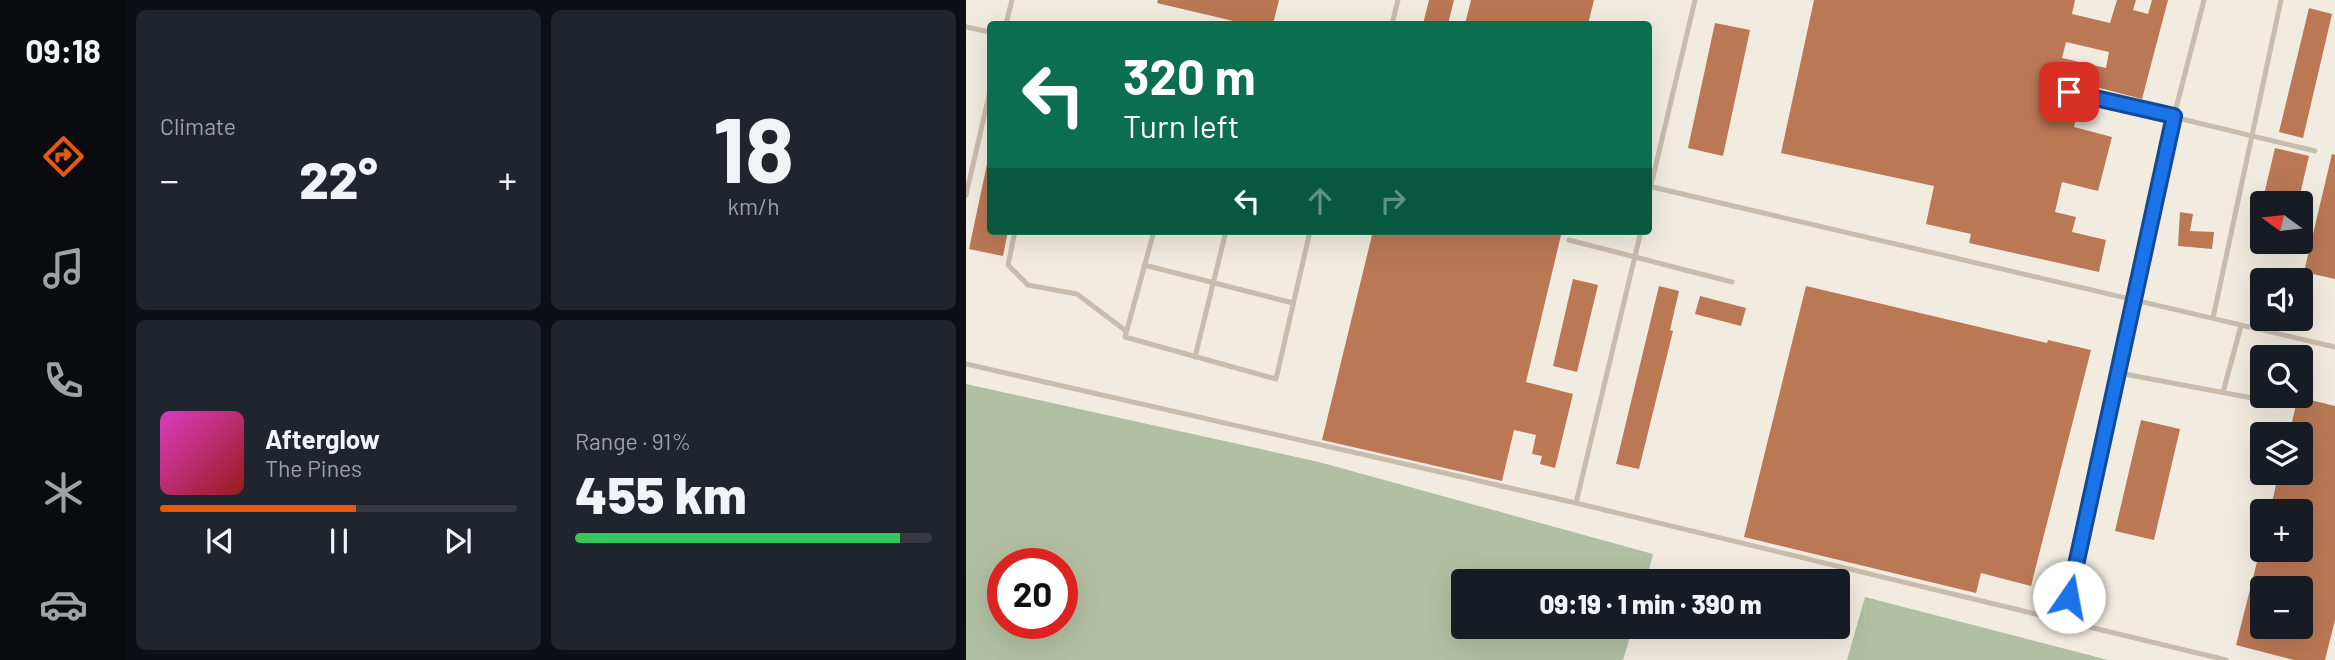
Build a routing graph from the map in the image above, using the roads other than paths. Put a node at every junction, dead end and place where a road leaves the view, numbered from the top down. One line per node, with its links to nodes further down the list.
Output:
1 (1012, 0): 6 (lane)
2 (1398, 0): 7 (lane)
3 (1695, 0): 15 (lane)
4 (2204, 0): 12 (lane)
5 (2281, 0): 13 (lane)
6 (1007, 21)
7 (1393, 21)
8 (966, 27): 9 (lane)
9 (987, 31)
10 (2069, 92): 12 (lane)
11 (987, 104): 17 (lane)
12 (2174, 116): 13 (lane); 28 (lane)
13 (2250, 137): 14 (lane); 30 (lane)
14 (2315, 151)
15 (1652, 178)
16 (1652, 186): 28 (lane)
17 (966, 195)
18 (1014, 235): 32 (lane)
19 (1153, 235): 25 (lane)
20 (1225, 235): 26 (lane)
21 (1309, 235): 29 (lane)
22 (1640, 235): 24 (lane)
23 (1569, 240): 24 (lane)
24 (1634, 257): 27 (lane); 39 (lane)
25 (1144, 265): 26 (lane); 32 (lane)
26 (1214, 281): 29 (lane); 34 (lane)
27 (1732, 282)
28 (2135, 300): 30 (lane); 36 (lane)
29 (1293, 303): 34 (lane)
30 (2213, 318): 31 (lane)
31 (2241, 326): 33 (lane); 37 (lane)
32 (1126, 332): 34 (lane)
33 (2335, 347)
34 (1195, 357)
35 (966, 364): 39 (lane)
36 (2119, 373): 37 (lane); 40 (lane)
37 (2223, 392): 38 (lane)
38 (2250, 397)
39 (1576, 503): 40 (lane)
40 (2063, 622): 41 (lane)
41 (2226, 660)

